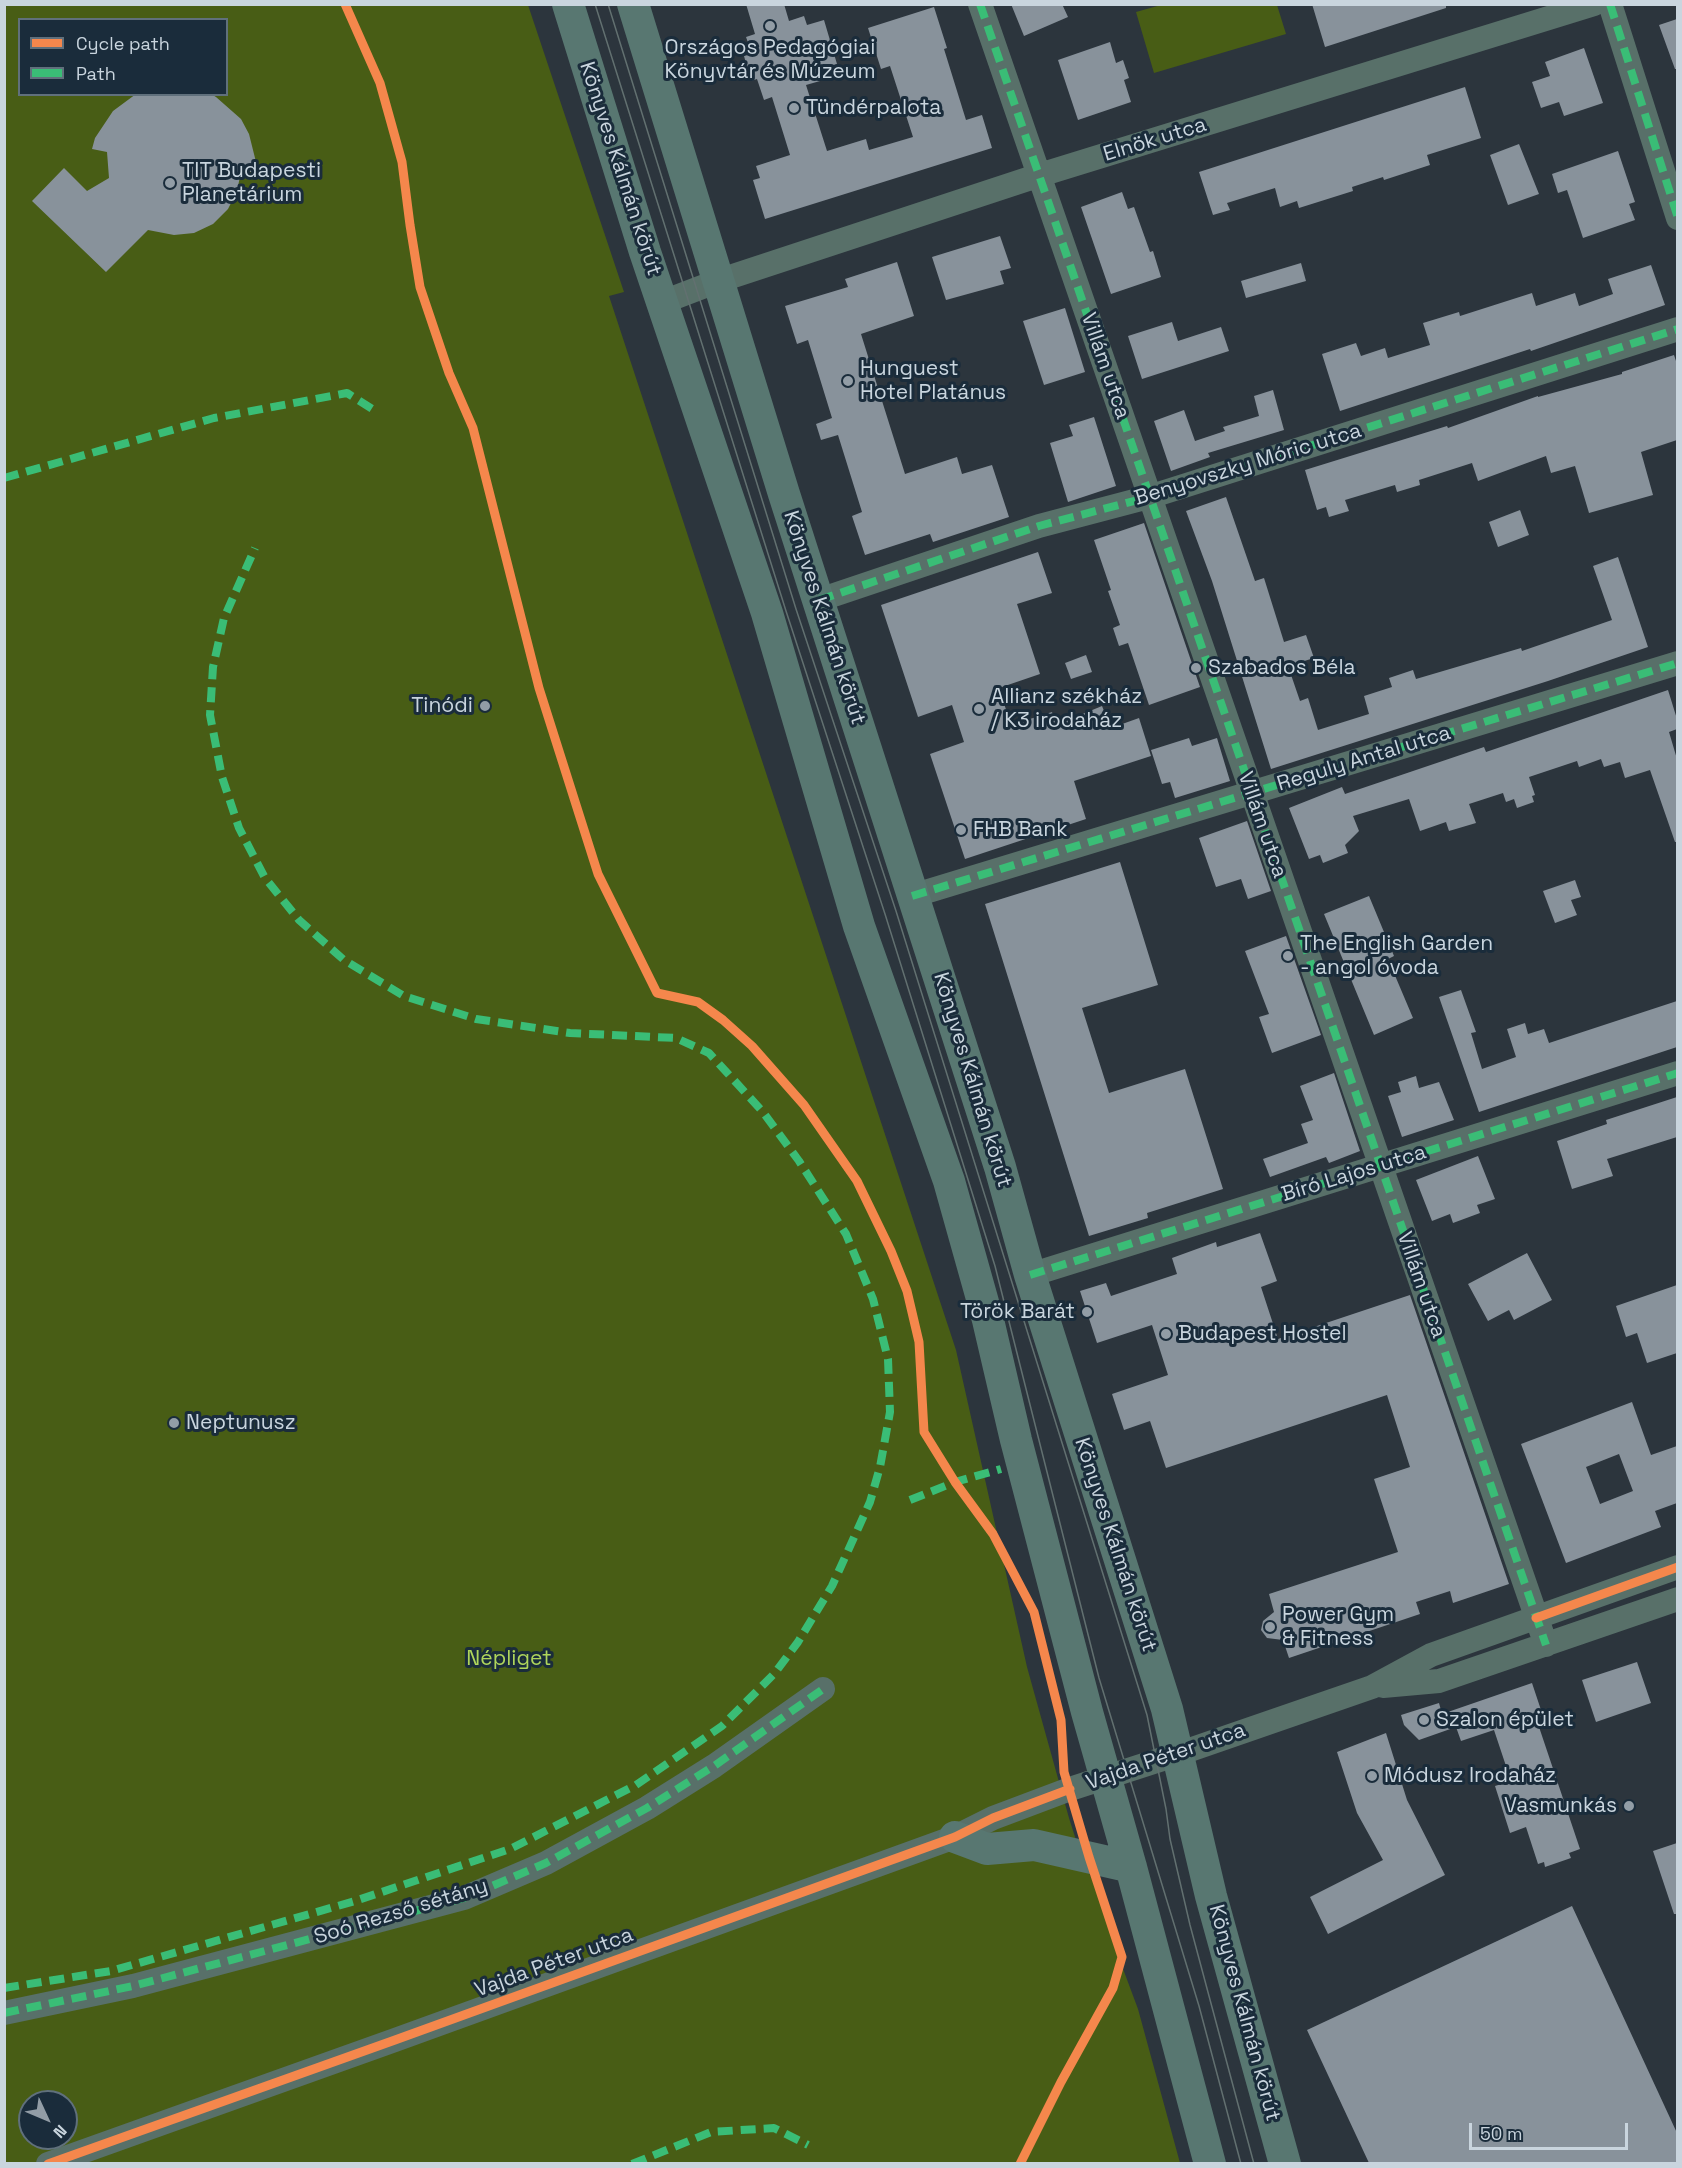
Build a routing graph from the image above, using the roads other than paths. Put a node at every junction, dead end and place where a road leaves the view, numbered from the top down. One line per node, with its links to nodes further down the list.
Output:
1 (568, 4): 9 (main road, Könyves Kálmán körút)
2 (633, 4): 8 (main road, Könyves Kálmán körút)
3 (980, 4): 6 (street, Villám utca)
4 (1594, 4): 6 (street, Elnök utca)
5 (1610, 4): 7 (street)
6 (1040, 175): 8 (street, Elnök utca); 11 (street, Villám utca)
7 (1677, 218)
8 (718, 281): 9 (street, Elnök utca); 12 (main road, Könyves Kálmán körút)
9 (663, 302): 26 (main road, Könyves Kálmán körút)
10 (1677, 330): 11 (street, Benyovszky Móric utca)
11 (1149, 497): 12 (street, Benyovszky Móric utca); 14 (street, Villám utca)
12 (819, 600): 15 (main road, Könyves Kálmán körút)
13 (1677, 663): 14 (street, Reguly Antal utca)
14 (1251, 794): 15 (street, Reguly Antal utca); 17 (street, Villám utca)
15 (912, 896): 18 (main road, Könyves Kálmán körút)
16 (1677, 1073): 17 (street, Bíró Lajos utca)
17 (1380, 1166): 18 (street, Bíró Lajos utca); 21 (street, Villám utca)
18 (1030, 1275): 25 (main road, Könyves Kálmán körút)
19 (1677, 1567): 21 (street, Vajda Péter utca)
20 (1677, 1599): 22 (street, Vajda Péter utca)
21 (1536, 1618): 22 (street, Villám utca); 23 (street, Vajda Péter utca)
22 (1546, 1645): 23 (street, Vajda Péter utca)
23 (1372, 1687): 25 (street, Vajda Péter utca)
24 (823, 1689): 29 (street, Soó Rezső sétány)
25 (1178, 1754): 26 (street, Vajda Péter utca); 32 (main road, Könyves Kálmán körút)
26 (1106, 1777): 27 (street, Vajda Péter utca); 28 (main road, Könyves Kálmán körút)
27 (955, 1837): 28 (main road); 30 (street, Vajda Péter utca)
28 (1131, 1867): 31 (main road, Könyves Kálmán körút)
29 (4, 2013)
30 (48, 2163)
31 (1210, 2163)
32 (1285, 2163)

